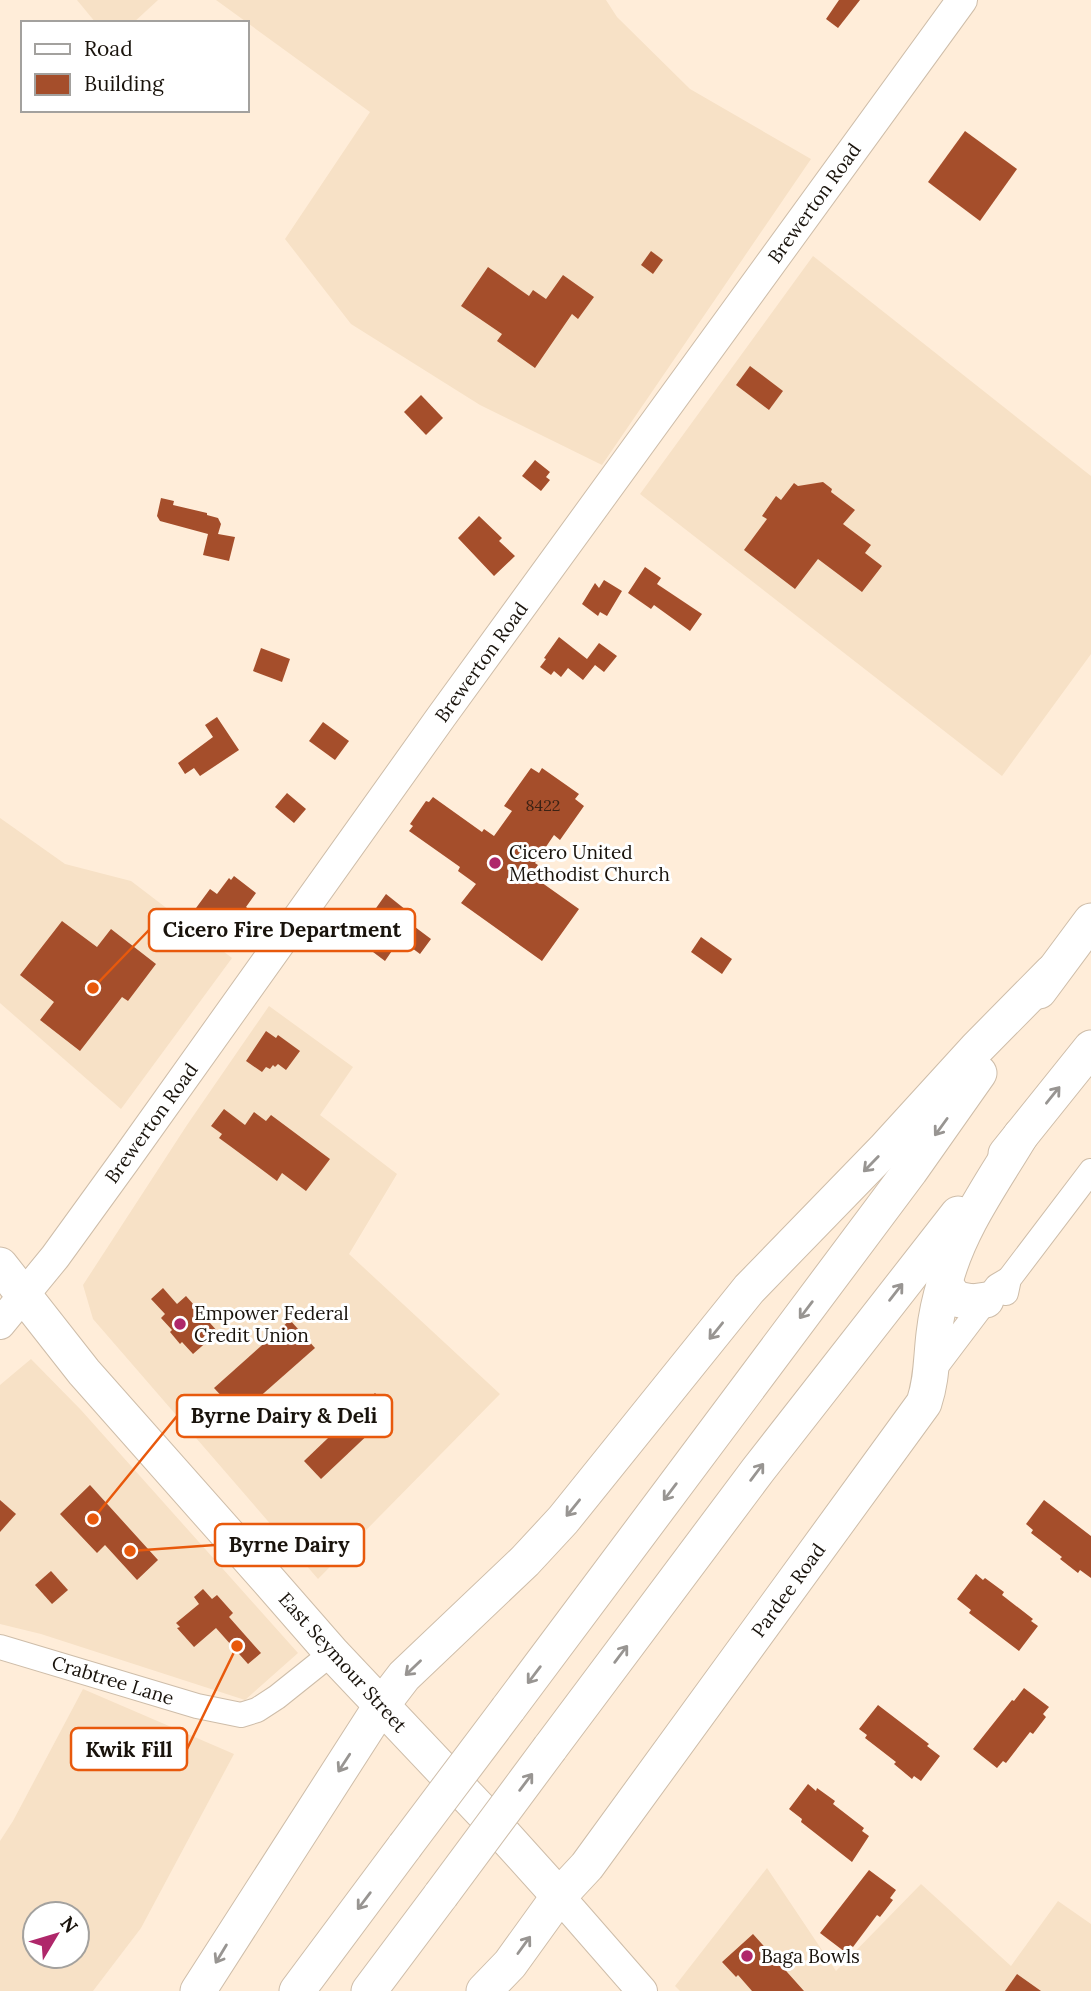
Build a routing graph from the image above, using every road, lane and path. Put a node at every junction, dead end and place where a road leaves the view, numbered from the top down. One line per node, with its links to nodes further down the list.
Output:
1 (962, 0): 10 (main road, Brewerton Road)
2 (1091, 921): 3 (highway)
3 (1052, 972): 15 (highway, one-way to 15); 18 (highway, one-way to 18, bridge)
4 (1091, 1048): 5 (highway, one-way to 4)
5 (1021, 1135): 8 (highway); 19 (highway, one-way to 5, bridge)
6 (1091, 1171): 9 (street, Pardee Road)
7 (0, 1265): 10 (highway, East Seymour Street)
8 (944, 1284): 9 (highway); 12 (highway)
9 (998, 1289): 12 (street, Pardee Road)
10 (23, 1295): 11 (main road, Brewerton Road); 14 (highway, East Seymour Street)
11 (0, 1324)
12 (928, 1387): 16 (highway, Pardee Road)
13 (0, 1647): 14 (street, Crabtree Lane)
14 (332, 1653): 15 (highway, East Seymour Street)
15 (381, 1706): 16 (highway, East Seymour Street); 17 (highway, one-way to 17)
16 (555, 1891): 20 (highway, Pardee Road, one-way to 16); 21 (main road)
17 (198, 1991)
18 (297, 1991)
19 (369, 1991)
20 (484, 1991)
21 (642, 1991)

